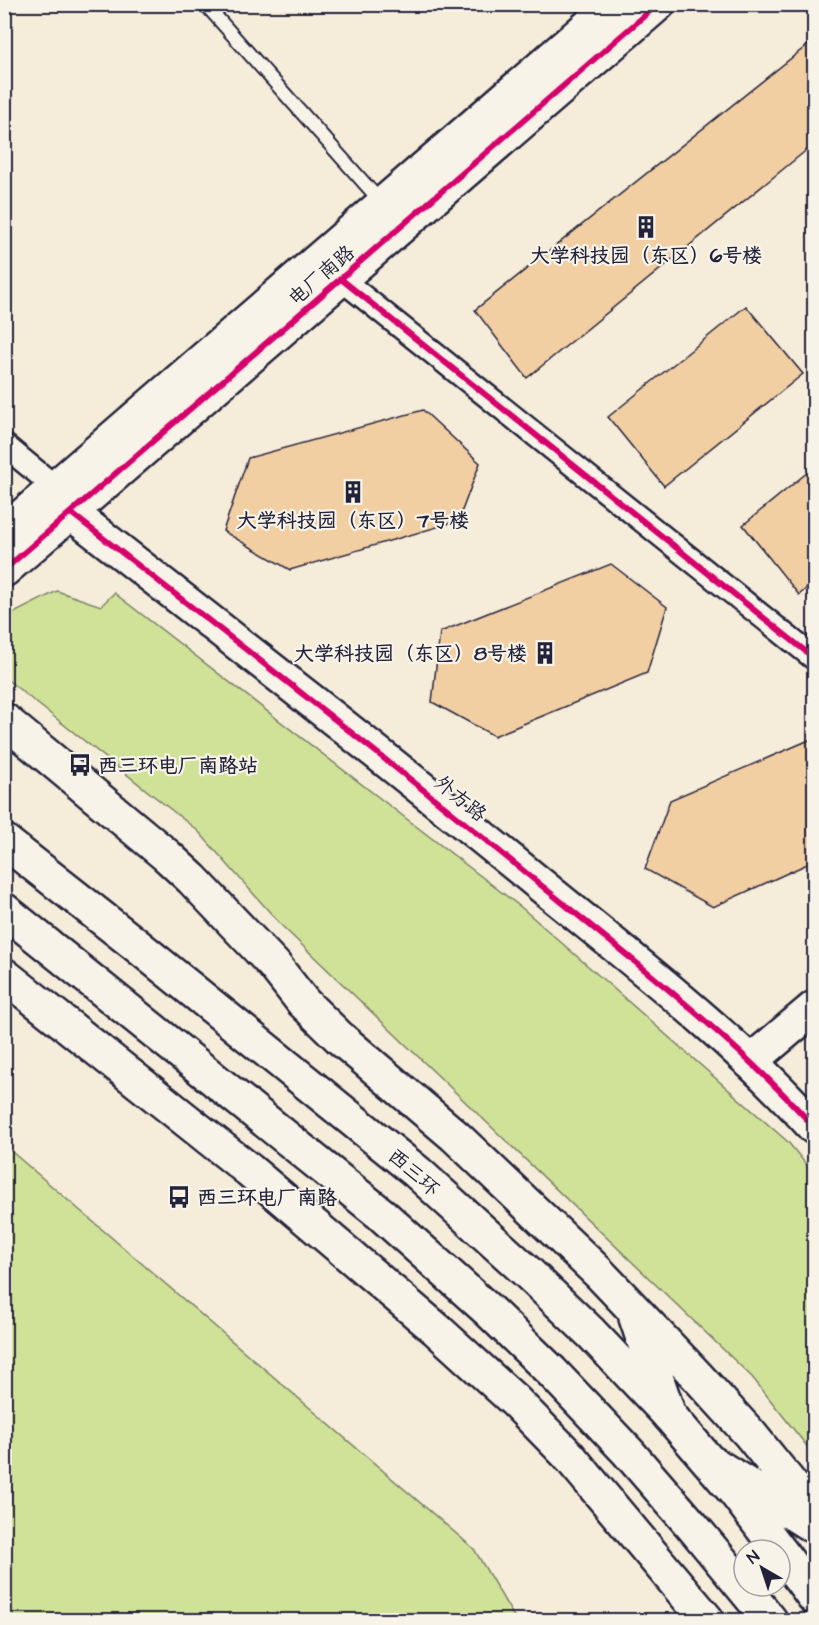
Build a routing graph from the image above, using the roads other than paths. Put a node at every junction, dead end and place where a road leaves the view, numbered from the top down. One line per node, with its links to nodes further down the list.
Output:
1 (205, 4): 4 (lane)
2 (614, 4): 4 (main road, 电厂南路)
3 (658, 4): 5 (main road, 电厂南路)
4 (383, 204): 7 (main road, 电厂南路)
5 (340, 279): 7 (main road, 电厂南路); 10 (street)
6 (4, 445): 7 (street)
7 (63, 500): 8 (main road, 电厂南路); 9 (main road, 电厂南路); 16 (main road, 外方路)
8 (4, 532)
9 (4, 570)
10 (814, 658)
11 (4, 720): 18 (main road)
12 (4, 841): 19 (main road, 西三环)
13 (4, 910): 27 (main road)
14 (4, 975): 26 (main road)
15 (814, 1008): 16 (main road)
16 (750, 1062): 17 (main road, 外方路)
17 (814, 1127)
18 (633, 1308): 19 (main road); 21 (main road)
19 (669, 1416): 20 (main road, 西三环)
20 (706, 1458): 22 (main road); 23 (main road, 西三环)
21 (814, 1514)
22 (814, 1527)
23 (771, 1538)
24 (792, 1567): 25 (main road, 西三环)
25 (814, 1597)
26 (707, 1620)
27 (770, 1620)

